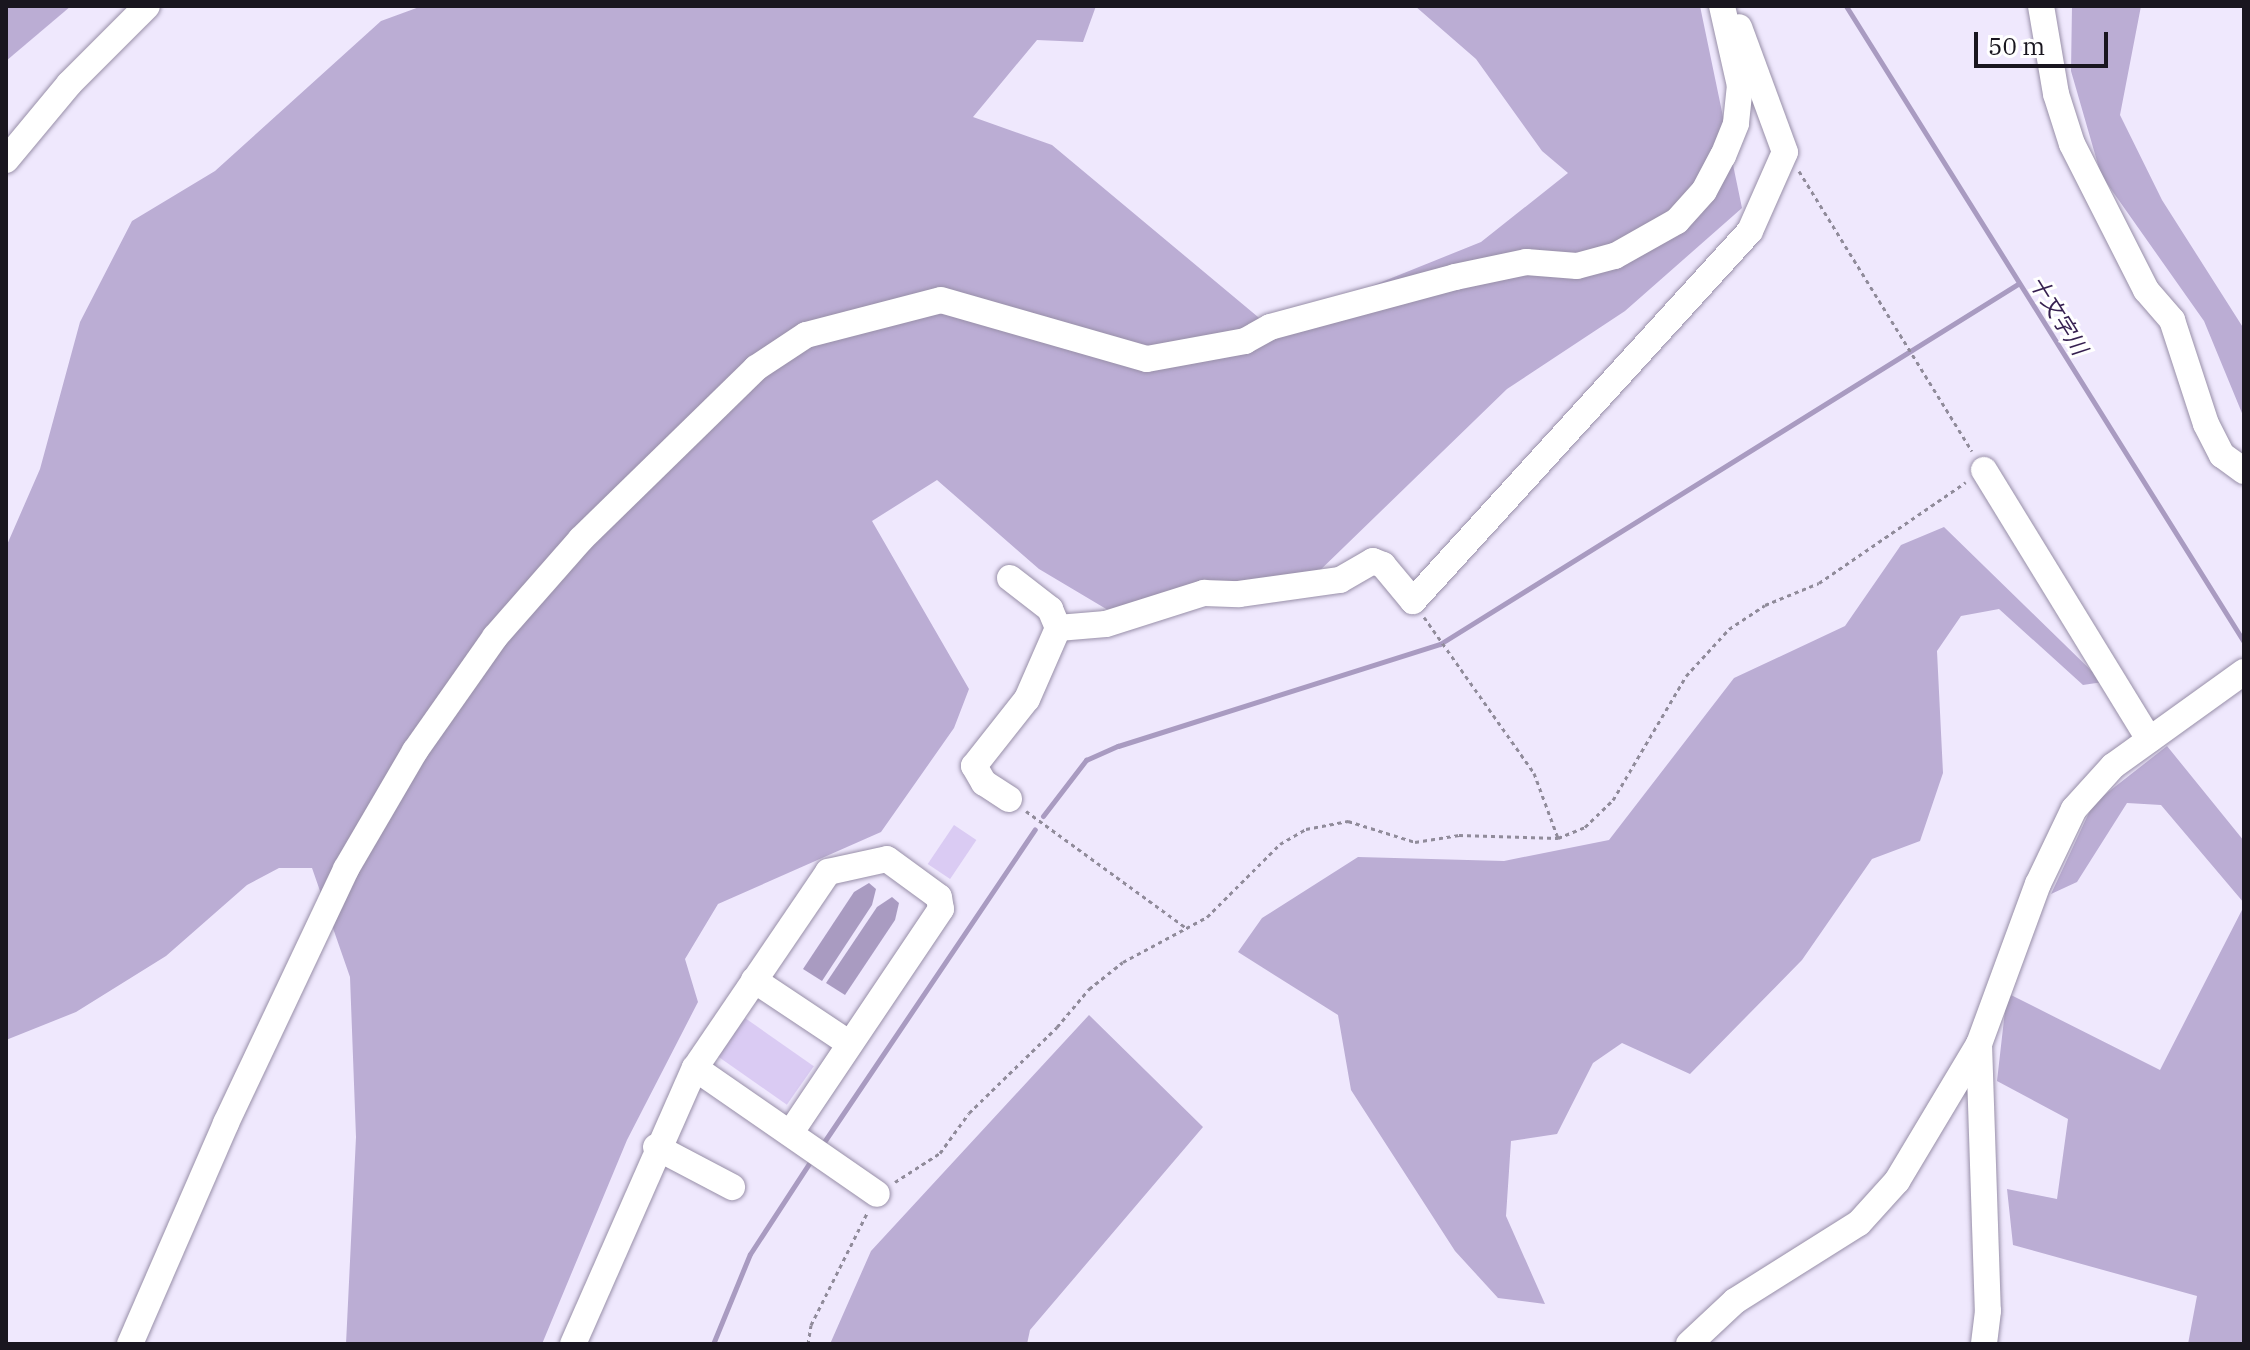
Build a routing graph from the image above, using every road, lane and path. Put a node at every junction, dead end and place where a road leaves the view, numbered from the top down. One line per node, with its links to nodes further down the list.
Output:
1 (147, 6): 5 (street)
2 (1724, 6): 4 (street); 24 (street)
3 (2041, 6): 7 (street)
4 (1785, 152): 6 (path); 9 (street)
5 (6, 160)
6 (1984, 470): 12 (street); 14 (path)
7 (2244, 471)
8 (1010, 578): 10 (street)
9 (1413, 601): 10 (street); 14 (path)
10 (1058, 628): 13 (street)
11 (2244, 672): 12 (street)
12 (2149, 739): 18 (street)
13 (1009, 799): 15 (path)
14 (1558, 838): 15 (path)
15 (1188, 929): 23 (path)
16 (754, 980): 17 (street); 17 (street); 19 (street)
17 (850, 1044): 20 (street)
18 (1979, 1044): 27 (street); 28 (street)
19 (695, 1068): 20 (street); 21 (street)
20 (792, 1131): 23 (street)
21 (656, 1147): 22 (street); 25 (street)
22 (732, 1187)
23 (877, 1194): 26 (path)
24 (130, 1344)
25 (573, 1344)
26 (808, 1344)
27 (1689, 1344)
28 (1984, 1344)

